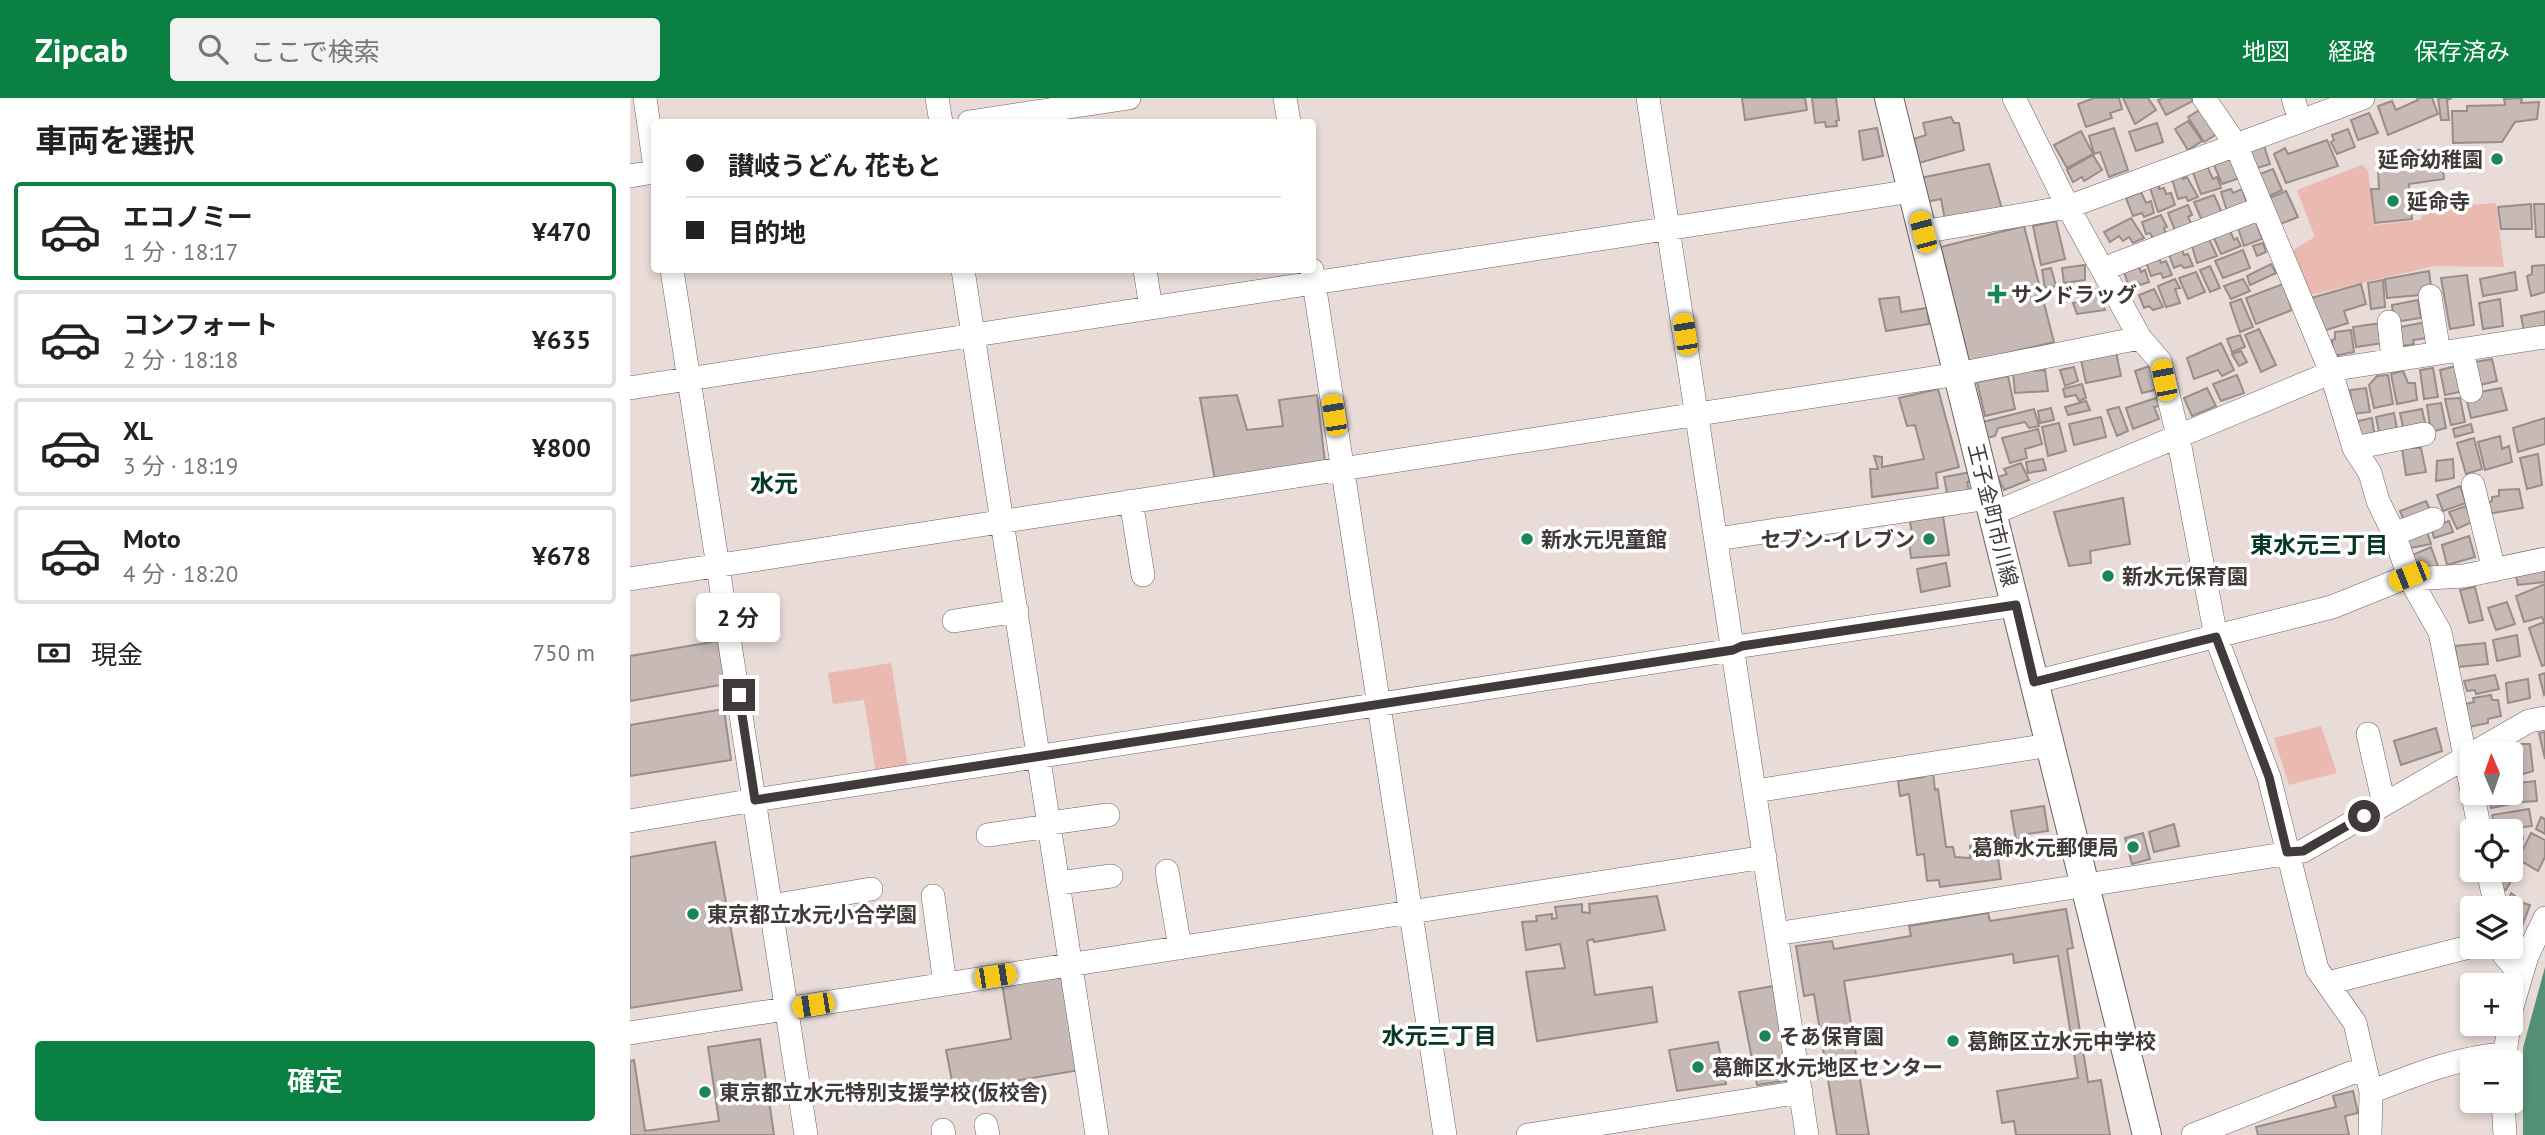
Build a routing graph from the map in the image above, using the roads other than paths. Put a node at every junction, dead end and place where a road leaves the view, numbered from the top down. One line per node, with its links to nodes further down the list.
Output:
1 (645, 98): 17 (street)
2 (937, 98): 13 (street)
3 (1129, 98): 12 (street)
4 (1285, 98): 15 (street)
5 (1648, 98): 24 (street)
6 (1889, 98): 21 (main road, 王子金町市川線)
7 (2014, 98): 22 (street)
8 (2204, 98): 18 (street)
9 (2293, 98): 16 (street)
10 (2363, 98): 16 (street)
11 (1043, 105): 12 (street); 14 (street)
12 (1088, 114)
13 (940, 119)
14 (982, 119)
15 (1288, 119)
16 (2300, 121): 18 (street)
17 (651, 140)
18 (2236, 145): 22 (street); 23 (street)
19 (651, 172): 20 (street)
20 (630, 176)
21 (1912, 191): 24 (street); 25 (main road, 王子金町市川線)
22 (2068, 207): 25 (street); 26 (street)
23 (2261, 208): 26 (street); 40 (street)
24 (1669, 228): 30 (street); 45 (street)
25 (1923, 232): 41 (main road, 王子金町市川線)
26 (2103, 269): 36 (street)
27 (672, 273): 42 (street)
28 (963, 273): 34 (street)
29 (1145, 273): 32 (street)
30 (1313, 276): 32 (street); 49 (street)
31 (2430, 296): 38 (street)
32 (1151, 308): 34 (street)
33 (2389, 322): 39 (street)
34 (973, 335): 42 (street); 54 (street)
35 (2545, 337): 37 (street)
36 (2140, 338): 41 (street); 47 (street)
37 (2462, 350): 38 (street); 44 (street)
38 (2439, 353): 39 (street)
39 (2393, 360): 40 (street)
40 (2331, 372): 47 (street); 48 (street)
41 (1958, 374): 45 (street); 52 (main road, 王子金町市川線)
42 (690, 379): 43 (street); 58 (street)
43 (630, 388)
44 (2471, 391)
45 (1696, 414): 49 (street); 56 (street)
46 (2424, 433): 48 (street)
47 (2178, 436): 52 (street); 66 (street)
48 (2354, 447): 55 (street)
49 (1342, 468): 51 (street); 69 (street)
50 (2473, 485): 59 (street)
51 (1131, 501): 54 (street); 60 (street)
52 (1992, 506): 56 (street); 63 (main road, 王子金町市川線)
53 (2433, 519): 55 (street)
54 (1003, 521): 58 (street); 64 (street)
55 (2394, 534): 61 (street)
56 (1717, 540): 67 (street)
57 (2545, 559): 59 (street)
58 (719, 565): 62 (street); 78 (street)
59 (2494, 570): 61 (street)
60 (1143, 575)
61 (2409, 578): 66 (street); 72 (street)
62 (630, 579)
63 (2016, 605): 67 (street); 68 (main road, 王子金町市川線)
64 (1017, 611): 65 (street); 75 (street)
65 (954, 621)
66 (2216, 637): 68 (street); 84 (street)
67 (1733, 650): 69 (street); 77 (street)
68 (2034, 682): 74 (main road, 王子金町市川線)
69 (1380, 705): 75 (street); 93 (street)
70 (2545, 718): 73 (street)
71 (2368, 734): 79 (street)
72 (2462, 742)
73 (2493, 742)
74 (2050, 745): 77 (street); 89 (main road, 王子金町市川線)
75 (1040, 757): 78 (street); 82 (street)
76 (2460, 761): 79 (street)
77 (1755, 791): 85 (street)
78 (755, 800): 81 (street); 92 (street)
79 (2384, 804): 84 (street)
80 (1108, 815): 82 (street)
81 (630, 821)
82 (1050, 825): 83 (street); 88 (street)
83 (988, 835)
84 (2287, 852): 89 (street); 102 (street)
85 (1765, 857): 93 (street); 95 (street)
86 (1167, 871): 96 (street)
87 (1111, 876): 88 (street)
88 (1059, 883): 99 (street)
89 (2084, 885): 95 (street); 115 (main road, 王子金町市川線)
90 (871, 889): 92 (street)
91 (933, 896): 103 (street)
92 (771, 906): 104 (street)
93 (1412, 912): 96 (street); 112 (street)
94 (2545, 918): 101 (street)
95 (1776, 934): 108 (street)
96 (1180, 948): 99 (street)
97 (2460, 949): 102 (street)
98 (2507, 959): 100 (street)
99 (1071, 964): 103 (street); 111 (street)
100 (2519, 973)
101 (2522, 973)
102 (2328, 983): 107 (street)
103 (945, 984): 104 (street)
104 (787, 1009): 105 (street); 110 (street)
105 (630, 1033)
106 (2460, 1062): 107 (street)
107 (2368, 1081): 116 (street); 117 (street)
108 (1801, 1092): 113 (street); 114 (street)
109 (2504, 1113): 118 (street)
110 (806, 1135)
111 (1097, 1135)
112 (1445, 1135)
113 (1528, 1135)
114 (1807, 1135)
115 (2147, 1135)
116 (2193, 1135)
117 (2370, 1135)
118 (2505, 1135)

